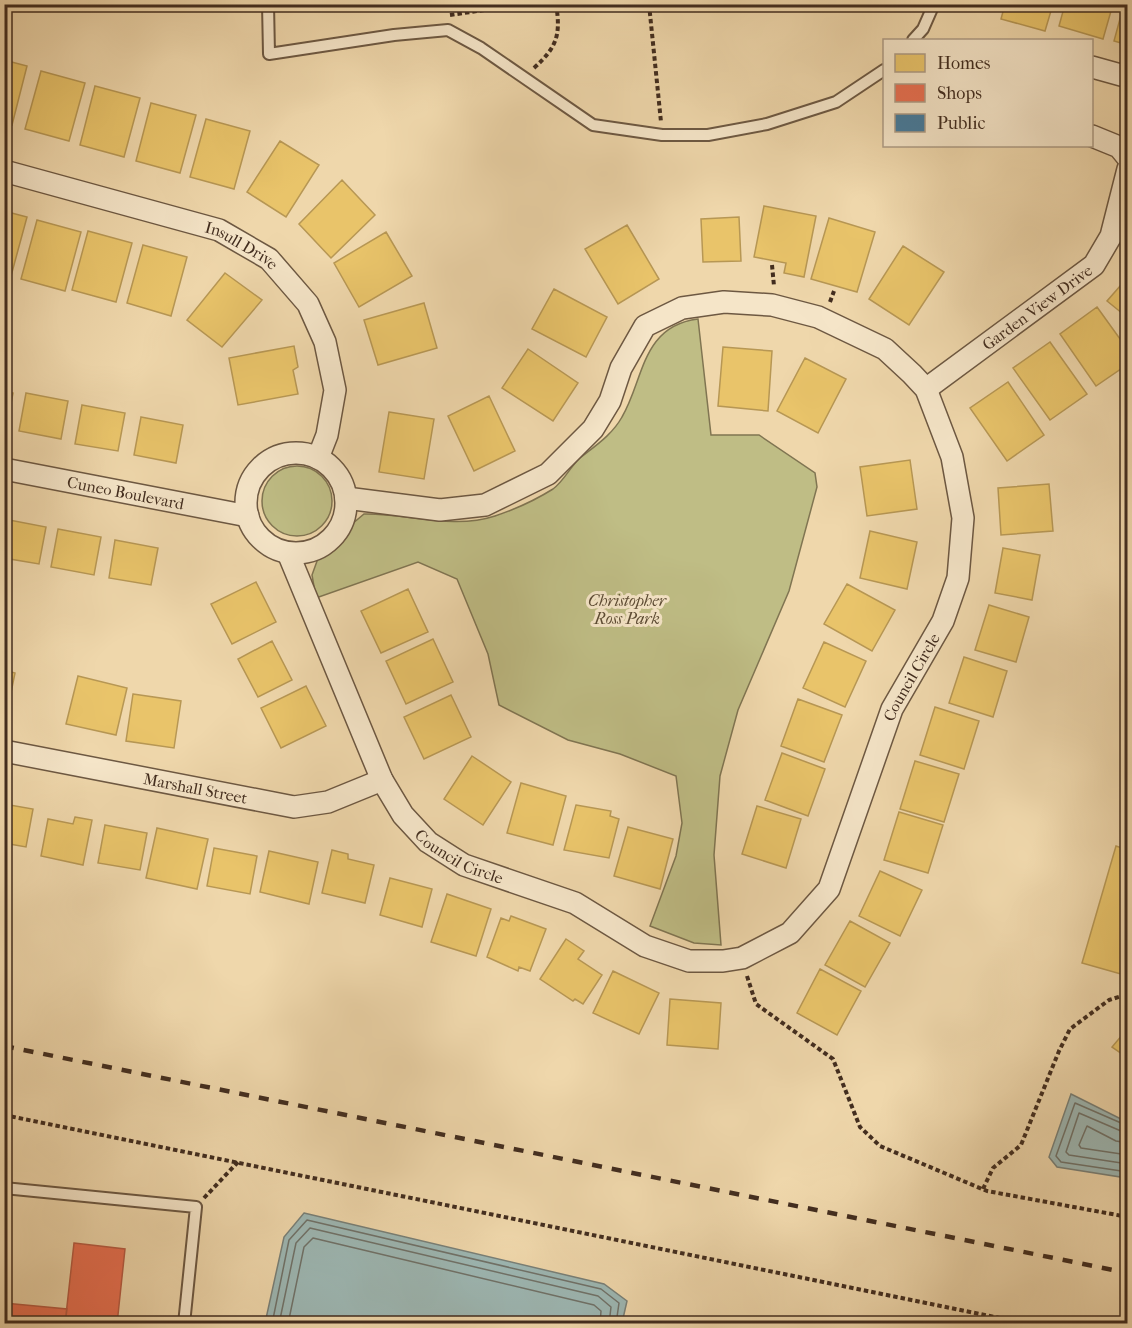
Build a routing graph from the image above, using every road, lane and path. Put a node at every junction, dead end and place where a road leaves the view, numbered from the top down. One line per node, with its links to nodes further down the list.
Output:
1 (268, 4): 11 (lane)
2 (526, 4): 6 (path)
3 (556, 4): 11 (path)
4 (649, 4): 12 (path)
5 (934, 4): 7 (lane)
6 (446, 15)
7 (914, 39)
8 (1093, 67): 10 (street)
9 (883, 71): 12 (lane)
10 (1128, 77)
11 (523, 79): 12 (lane)
12 (662, 135)
13 (1093, 136): 14 (street)
14 (1128, 158)
15 (1128, 169): 17 (street, Garden View Drive)
16 (4, 171): 18 (street, Insull Drive)
17 (926, 389): 20 (street, Council Circle); 25 (street, Council Circle)
18 (318, 458): 20 (street); 21 (street)
19 (4, 469): 21 (street, Cuneo Boulevard)
20 (346, 498): 22 (street)
21 (248, 516): 22 (street)
22 (288, 553): 24 (street, Council Circle)
23 (4, 751): 24 (street, Marshall Street)
24 (382, 780): 25 (street, Council Circle)
25 (742, 958): 30 (path)
26 (1128, 994): 30 (path)
27 (4, 1115): 28 (path)
28 (238, 1162): 31 (path); 34 (path)
29 (4, 1188): 31 (lane)
30 (983, 1189): 32 (path)
31 (196, 1207): 33 (lane)
32 (1128, 1217)
33 (184, 1323)
34 (1029, 1323)

